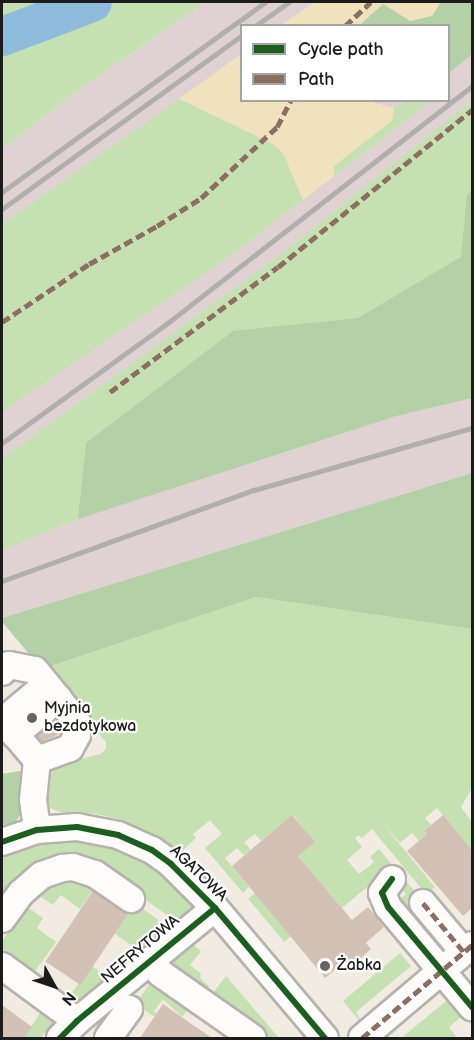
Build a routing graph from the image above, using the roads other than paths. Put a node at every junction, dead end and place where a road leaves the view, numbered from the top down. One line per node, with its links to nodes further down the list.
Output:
1 (2, 672): 2 (street)
2 (58, 698): 3 (street); 3 (street)
3 (17, 736): 4 (street)
4 (37, 830): 5 (street, AGATOWA); 9 (street, AGATOWA)
5 (2, 842)
6 (392, 879): 14 (street)
7 (131, 899): 10 (street)
8 (423, 903): 11 (street)
9 (215, 909): 12 (street, NEFRYTOWA); 20 (street, AGATOWA)
10 (2, 919)
11 (468, 948): 14 (street)
12 (150, 960): 17 (street, NEFRYTOWA); 19 (street)
13 (2, 966): 17 (street)
14 (441, 971): 15 (street); 21 (street)
15 (472, 1007)
16 (129, 1009): 18 (street)
17 (68, 1030)
18 (108, 1038)
19 (253, 1038)
20 (325, 1038)
21 (362, 1038)

